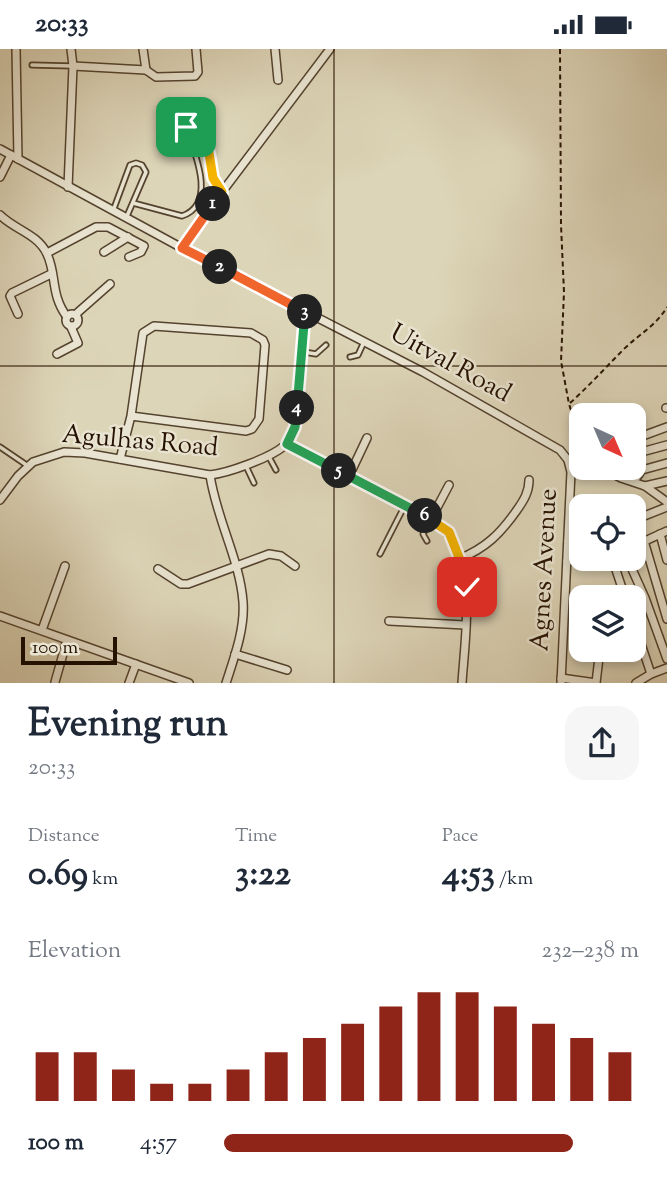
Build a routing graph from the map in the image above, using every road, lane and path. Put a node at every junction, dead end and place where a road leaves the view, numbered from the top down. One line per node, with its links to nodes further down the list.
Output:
1 (16, 49): 15 (street)
2 (71, 49): 9 (street)
3 (143, 49): 10 (street)
4 (196, 49): 10 (street)
5 (275, 49): 11 (street)
6 (330, 49): 18 (street)
7 (560, 49): 42 (path)
8 (32, 65): 9 (lane)
9 (74, 66): 10 (street); 17 (street)
10 (146, 71)
11 (278, 80)
12 (186, 127): 13 (lane)
13 (192, 148): 18 (lane); 19 (lane)
14 (1, 152): 15 (street, Uitval Road)
15 (15, 157): 16 (street); 17 (street, Uitval Road)
16 (0, 177)
17 (68, 187): 20 (street, Uitval Road)
18 (222, 192): 24 (street)
19 (133, 203): 20 (lane); 22 (lane)
20 (113, 211): 22 (street, Uitval Road)
21 (0, 215): 26 (street)
22 (127, 218): 24 (street, Uitval Road)
23 (128, 237): 25 (street); 26 (street); 27 (street)
24 (182, 248): 31 (street, Uitval Road)
25 (104, 252)
26 (47, 253): 28 (street)
27 (129, 257)
28 (51, 274): 32 (street); 34 (street)
29 (110, 284): 33 (street)
30 (667, 307): 41 (path)
31 (306, 313): 36 (street, Uitval Road); 38 (street)
32 (19, 314)
33 (76, 314): 34 (street); 35 (street)
34 (67, 317): 35 (street)
35 (71, 327): 39 (street)
36 (364, 342): 40 (lane); 53 (street, Uitval Road)
37 (326, 345): 38 (lane)
38 (302, 352): 47 (street)
39 (57, 354)
40 (350, 357)
41 (570, 403)
42 (569, 404)
43 (131, 416): 43 (street); 52 (street)
44 (667, 427): 45 (street)
45 (646, 435)
46 (367, 438): 59 (street)
47 (287, 444): 51 (street, Agulhas Road); 59 (street)
48 (667, 445): 50 (street)
49 (0, 447): 56 (lane)
50 (646, 450)
51 (268, 455): 55 (street, Agulhas Road); 57 (lane)
52 (120, 459): 56 (street, Agulhas Road); 58 (street, Agulhas Road)
53 (568, 460): 75 (street, Agnes Avenue)
54 (667, 463): 61 (street)
55 (245, 464): 58 (street, Agulhas Road); 63 (lane)
56 (28, 465): 66 (street, Agulhas Road)
57 (276, 470)
58 (210, 475): 82 (street)
59 (349, 476): 68 (street)
60 (529, 480): 78 (street)
61 (634, 481): 65 (street)
62 (667, 481): 65 (street)
63 (254, 483)
64 (449, 485): 71 (street)
65 (645, 486): 67 (street)
66 (0, 500)
67 (667, 502)
68 (405, 505): 71 (street); 77 (lane)
69 (667, 507): 70 (street)
70 (646, 515)
71 (431, 519): 74 (lane); 78 (street)
72 (663, 533): 73 (street); 80 (street)
73 (646, 540)
74 (427, 541)
75 (568, 541): 79 (street, Agnes Avenue)
76 (646, 548): 87 (street)
77 (380, 554)
78 (459, 559): 89 (street)
79 (567, 561): 100 (street, Agnes Avenue)
80 (667, 561)
81 (65, 566): 90 (street)
82 (234, 566): 83 (street); 84 (street); 92 (street)
83 (295, 566)
84 (158, 569)
85 (633, 571): 94 (street)
86 (0, 616): 90 (street)
87 (667, 619)
88 (390, 621): 89 (street)
89 (465, 625): 105 (street)
90 (42, 630): 91 (street)
91 (67, 640): 96 (street); 101 (street)
92 (235, 654): 98 (street); 104 (street)
93 (646, 659): 99 (street)
94 (667, 659)
95 (598, 662): 100 (street)
96 (135, 664): 102 (street); 103 (street)
97 (667, 669): 99 (street)
98 (287, 670)
99 (651, 674): 106 (street)
100 (561, 680)
101 (54, 682)
102 (129, 683)
103 (189, 683)
104 (226, 683)
105 (462, 683)
106 (636, 683)

